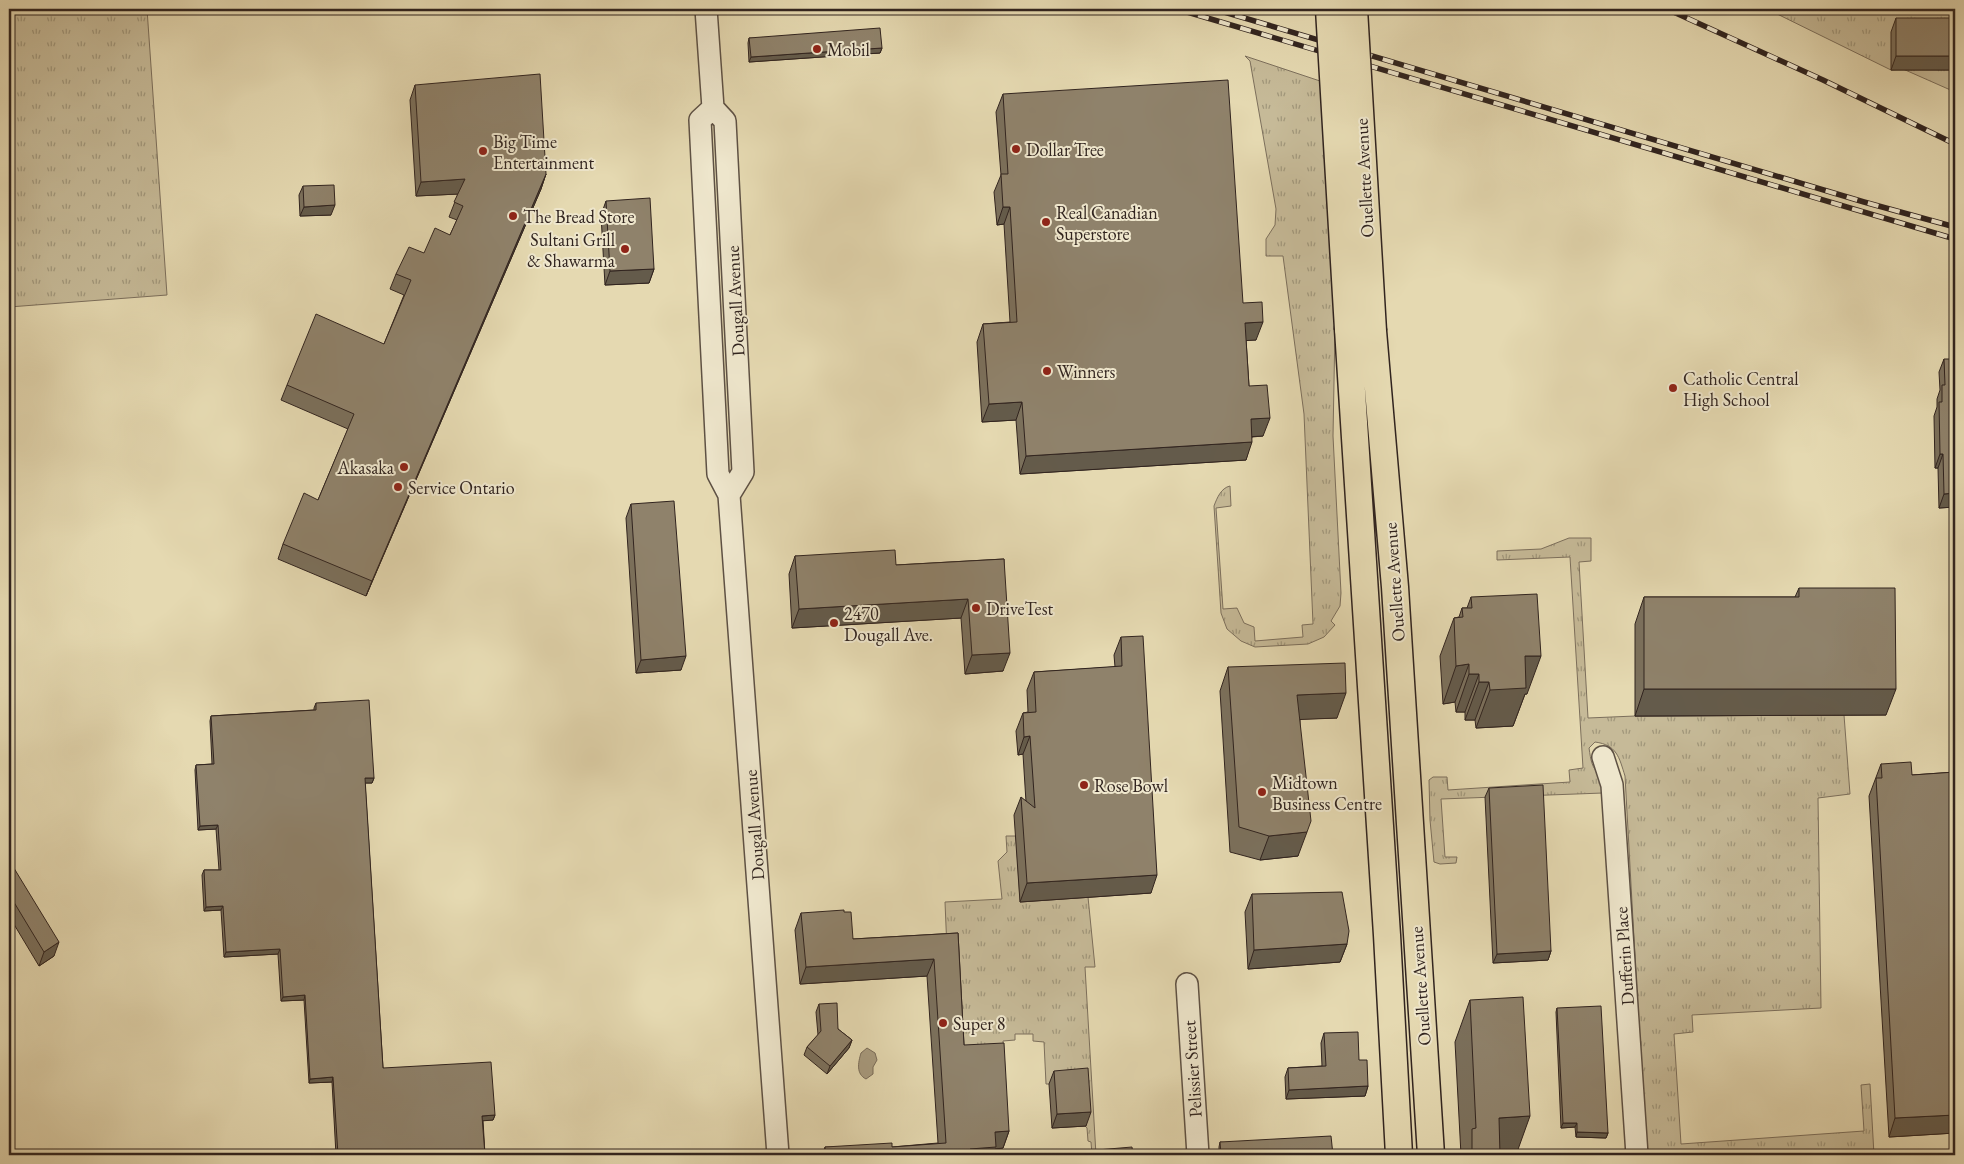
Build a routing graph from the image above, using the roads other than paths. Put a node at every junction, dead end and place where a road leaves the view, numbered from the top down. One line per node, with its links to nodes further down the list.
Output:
1 (706, 9): 7 (street, Dougall Avenue)
2 (1329, 9): 4 (main road, Ouellette Avenue, bridge)
3 (1354, 9): 4 (main road, Ouellette Avenue, bridge)
4 (1360, 330): 9 (main road, Ouellette Avenue); 10 (main road, Ouellette Avenue)
5 (1603, 757): 11 (street, Dufferin Place)
6 (1187, 984): 8 (street, Pelissier Street)
7 (778, 1155)
8 (1198, 1155)
9 (1399, 1155)
10 (1431, 1155)
11 (1638, 1155)

